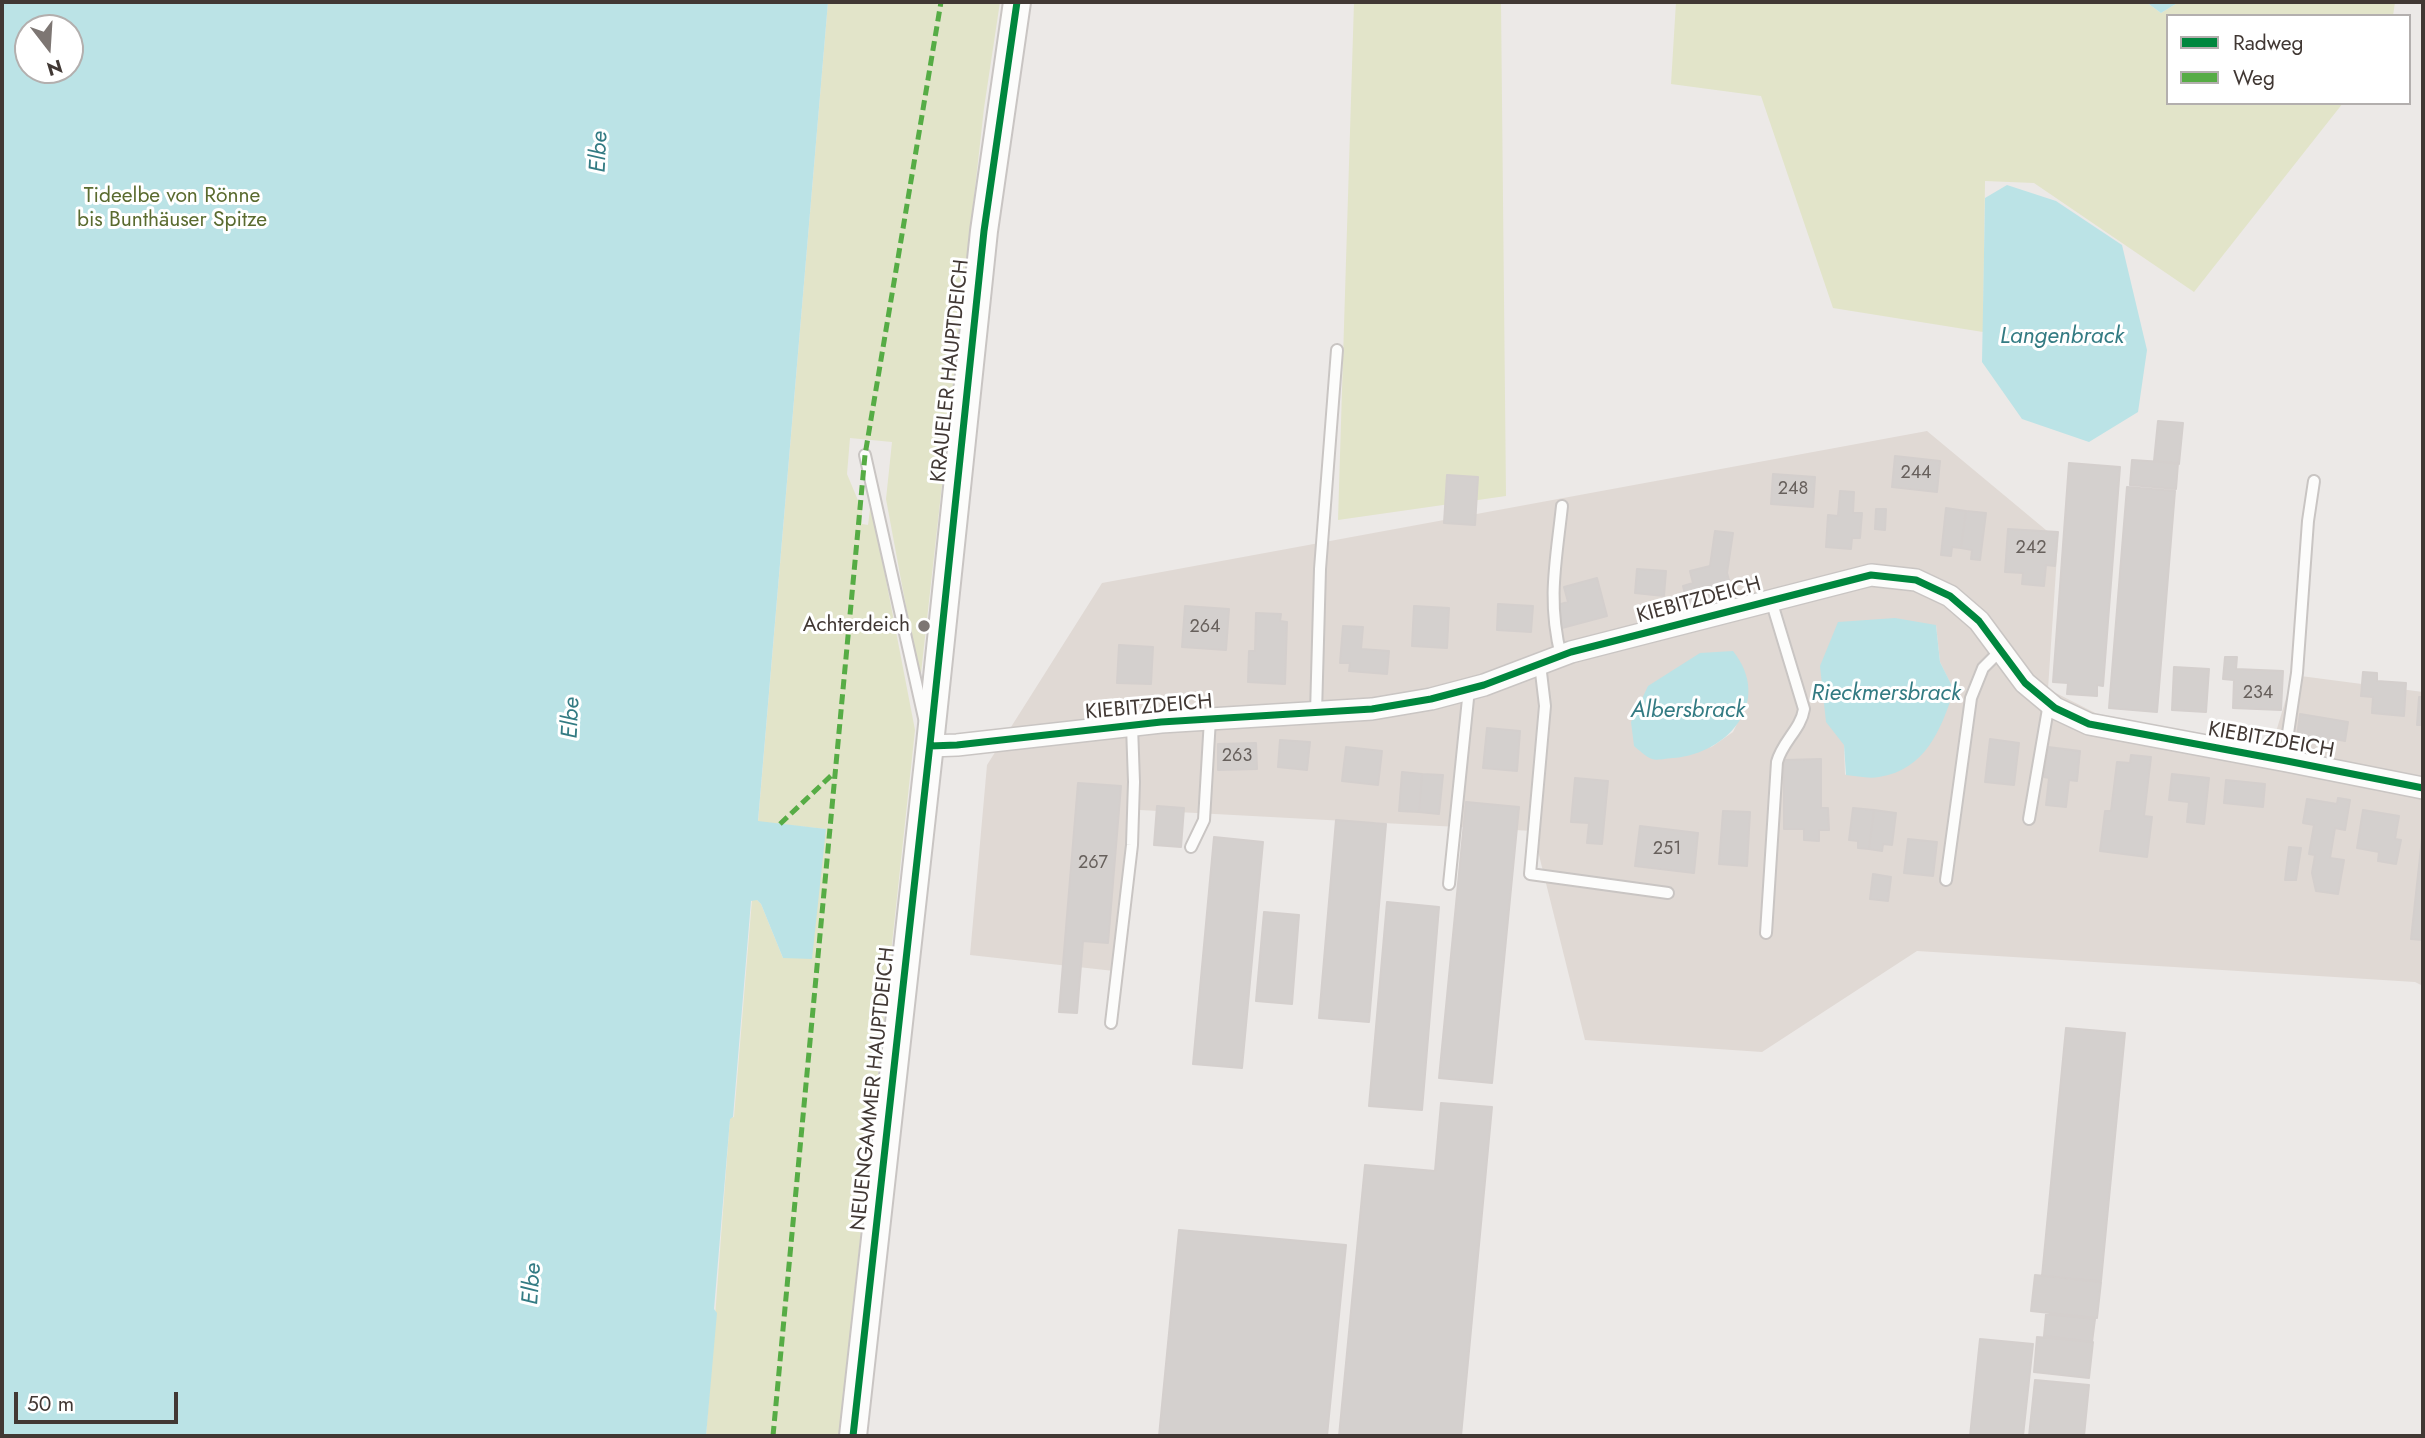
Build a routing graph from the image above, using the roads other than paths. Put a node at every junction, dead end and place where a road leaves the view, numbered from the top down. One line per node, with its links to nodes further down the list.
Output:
1 (1017, 2): 15 (street, KRAUELER HAUPTDEICH)
2 (1337, 350): 12 (lane)
3 (865, 455): 15 (lane)
4 (2314, 481): 16 (lane)
5 (1562, 506): 8 (lane)
6 (1771, 600): 7 (street, KIEBITZDEICH); 8 (street, KIEBITZDEICH); 23 (lane)
7 (2001, 649): 11 (street, KIEBITZDEICH); 20 (lane)
8 (1561, 656): 9 (street, KIEBITZDEICH)
9 (1541, 664): 10 (street, KIEBITZDEICH); 22 (lane)
10 (1469, 689): 12 (street, KIEBITZDEICH); 21 (lane)
11 (2049, 703): 16 (street, KIEBITZDEICH); 18 (lane)
12 (1315, 713): 13 (street, KIEBITZDEICH)
13 (1210, 719): 14 (street, KIEBITZDEICH); 19 (lane)
14 (1132, 726): 15 (street, KIEBITZDEICH); 24 (lane)
15 (930, 745): 25 (street, NEUENGAMMER HAUPTDEICH)
16 (2284, 760): 17 (street, KIEBITZDEICH)
17 (2423, 789)
18 (2029, 819)
19 (1191, 847)
20 (1946, 880)
21 (1449, 884)
22 (1668, 893)
23 (1766, 933)
24 (1111, 1023)
25 (853, 1436)

